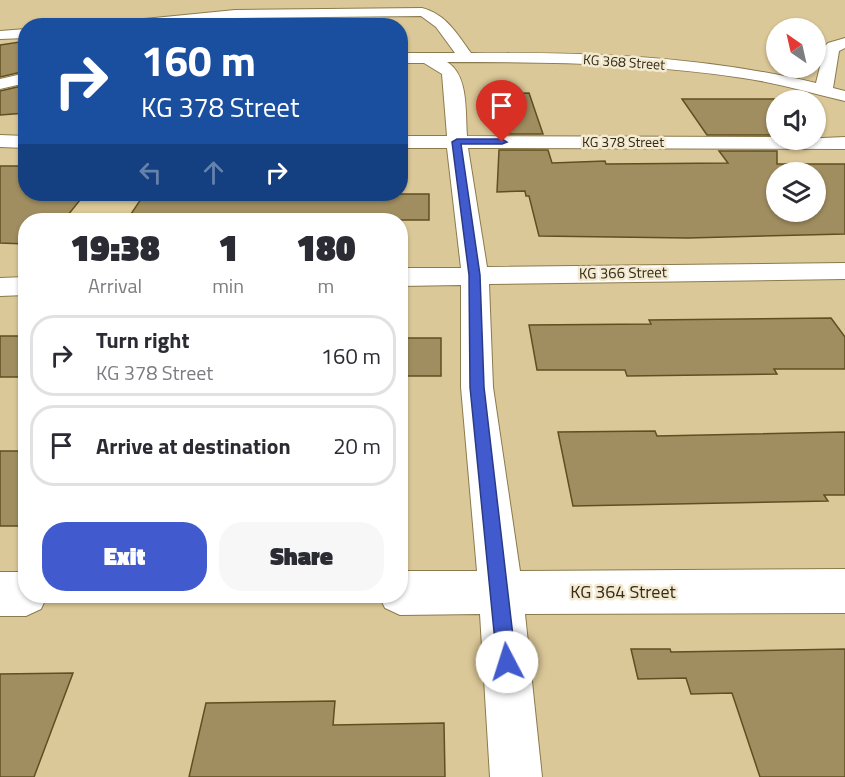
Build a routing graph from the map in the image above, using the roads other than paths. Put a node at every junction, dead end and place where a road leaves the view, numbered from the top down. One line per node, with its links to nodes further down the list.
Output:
1 (195, 18): 5 (street)
2 (18, 34): 3 (street)
3 (0, 35)
4 (845, 43): 11 (street)
5 (465, 56): 7 (street, KG 368 Street); 10 (street, KG 368 Street)
6 (408, 58): 7 (street, KG 368 Street)
7 (428, 58): 17 (street)
8 (18, 80): 9 (street)
9 (0, 84)
10 (819, 90)
11 (823, 90)
12 (826, 92): 13 (street, KG 368 Street)
13 (845, 96)
14 (0, 141): 15 (street)
15 (18, 142)
16 (408, 142): 17 (street, KG 378 Street)
17 (457, 142): 18 (street, KG 378 Street); 20 (street)
18 (845, 143)
19 (845, 271): 20 (street, KG 366 Street)
20 (475, 275): 21 (street, KG 366 Street); 26 (street)
21 (408, 277)
22 (18, 286): 23 (street)
23 (0, 287)
24 (845, 591): 26 (street, KG 364 Street)
25 (408, 593): 26 (street, KG 364 Street)
26 (501, 593): 29 (street)
27 (0, 594): 28 (street)
28 (18, 594)
29 (516, 777)

